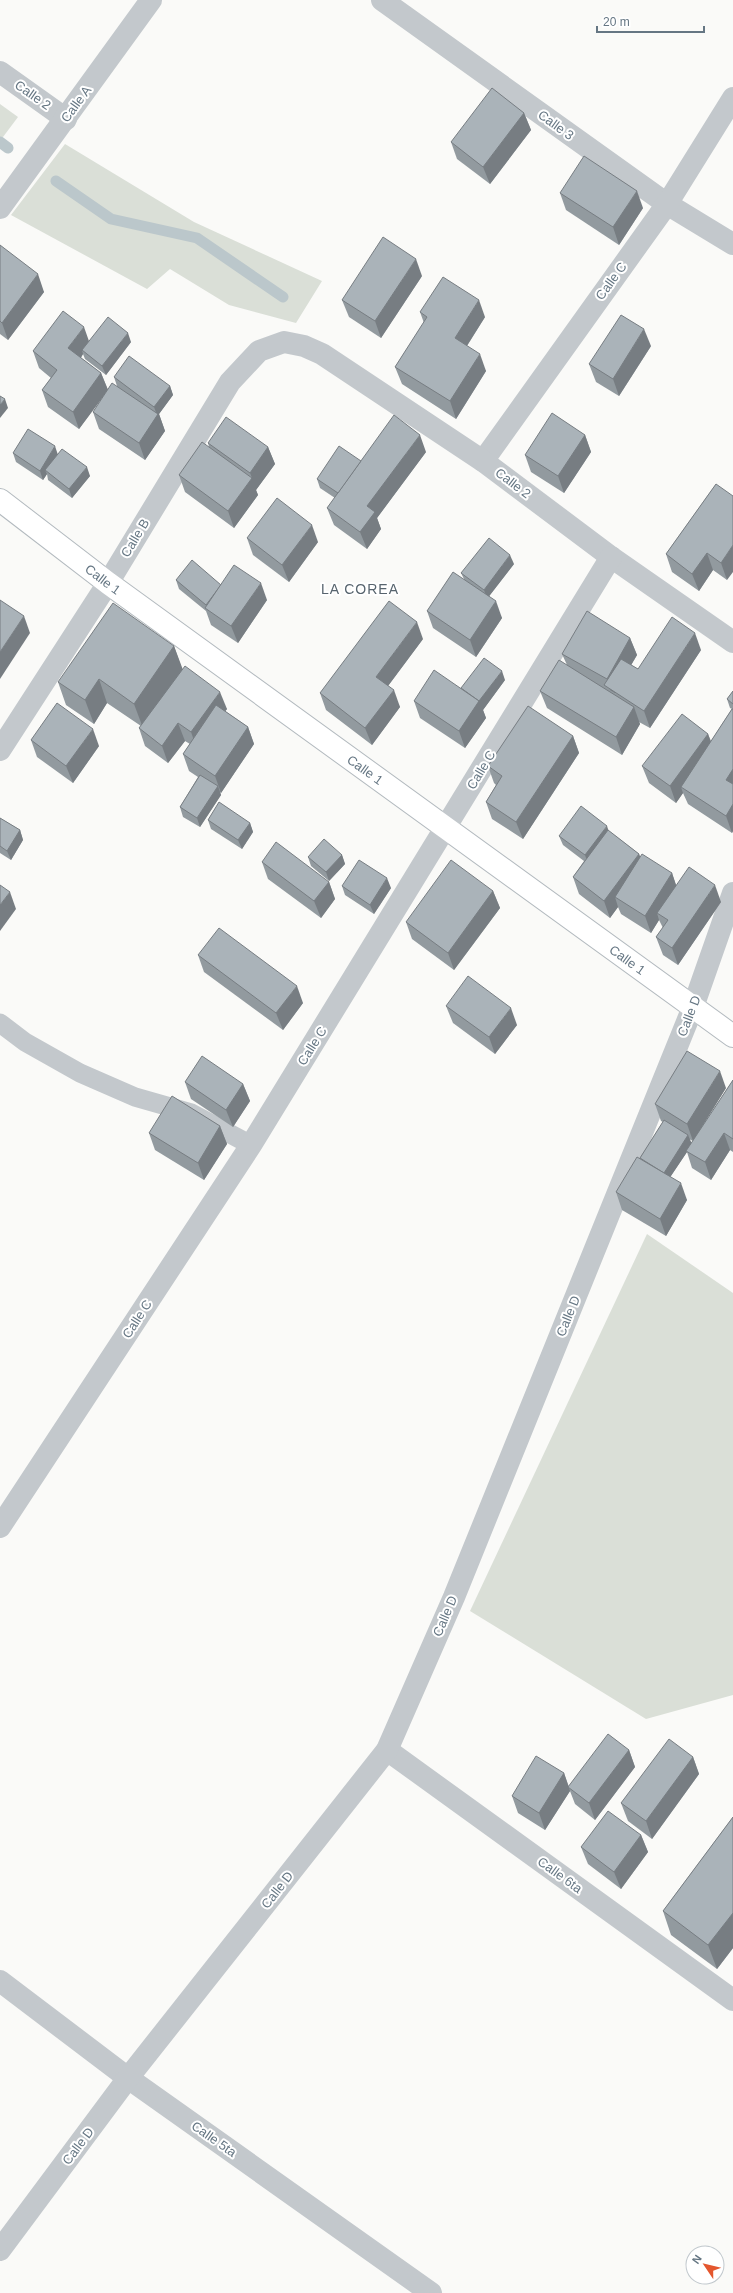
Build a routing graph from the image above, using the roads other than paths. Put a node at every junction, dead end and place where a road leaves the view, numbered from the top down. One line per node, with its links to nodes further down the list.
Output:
1 (151, 0): 5 (street, Calle A)
2 (382, 0): 6 (street, Calle 3)
3 (0, 72): 5 (street, Calle 2)
4 (733, 98): 6 (street, Calle C)
5 (66, 119): 7 (street, Calle A)
6 (667, 204): 8 (street, Calle 3); 10 (street, Calle C)
7 (0, 208)
8 (733, 244)
9 (284, 342): 10 (street, Calle 2); 13 (street, Calle B)
10 (483, 460): 12 (street, Calle 2)
11 (0, 500): 13 (street, Calle 1)
12 (611, 557): 14 (street, Calle 2); 16 (street, Calle C)
13 (108, 583): 15 (street, Calle B); 16 (street, Calle 1)
14 (733, 642)
15 (0, 750)
16 (447, 827): 18 (street, Calle 1); 21 (street, Calle C)
17 (733, 893): 18 (street, Calle D)
18 (693, 1007): 20 (street, Calle 1); 23 (street, Calle D)
19 (0, 1023): 21 (lane)
20 (733, 1036)
21 (251, 1145): 22 (street, Calle C)
22 (0, 1527)
23 (387, 1750): 25 (street, Calle 6ta); 26 (street, Calle D)
24 (0, 1981): 26 (street, Calle 5ta)
25 (733, 2000)
26 (128, 2078): 27 (street, Calle D); 28 (street, Calle 5ta)
27 (0, 2250)
28 (432, 2293)

